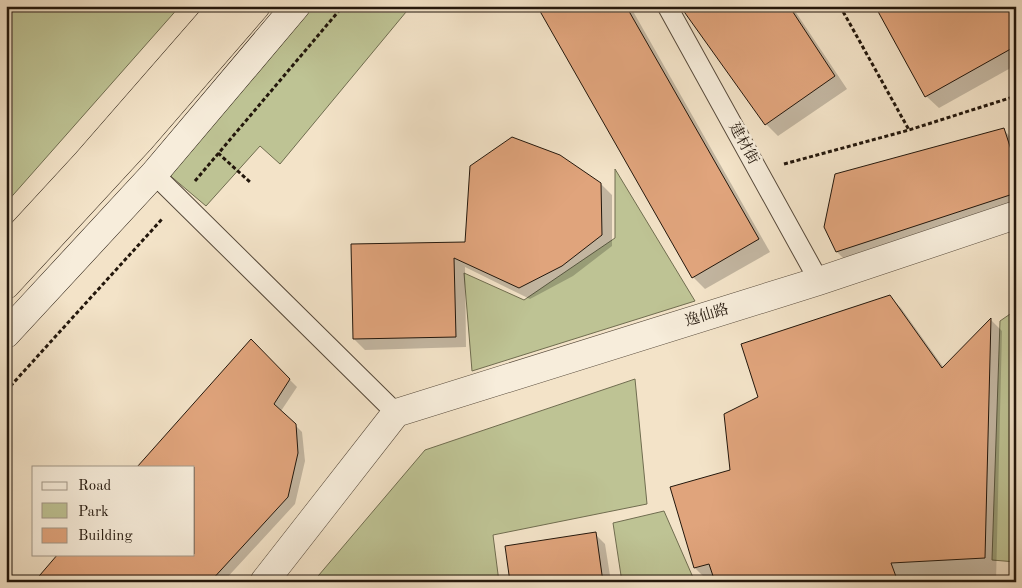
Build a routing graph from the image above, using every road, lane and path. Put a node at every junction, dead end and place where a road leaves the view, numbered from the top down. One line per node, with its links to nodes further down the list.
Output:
1 (223, 6): 13 (highway)
2 (256, 6): 15 (highway)
3 (296, 6): 10 (street)
4 (667, 6): 9 (lane, 建材街)
5 (840, 6): 7 (path)
6 (1016, 96): 7 (path)
7 (909, 130): 9 (path)
8 (218, 153): 11 (path)
9 (758, 171): 14 (lane, 建材街)
10 (154, 174): 16 (street); 17 (lane)
11 (252, 183)
12 (1016, 215): 14 (street, 逸仙路)
13 (6, 250)
14 (819, 281): 17 (street, 逸仙路)
15 (6, 285)
16 (6, 334)
17 (396, 413): 18 (street)
18 (264, 582)

